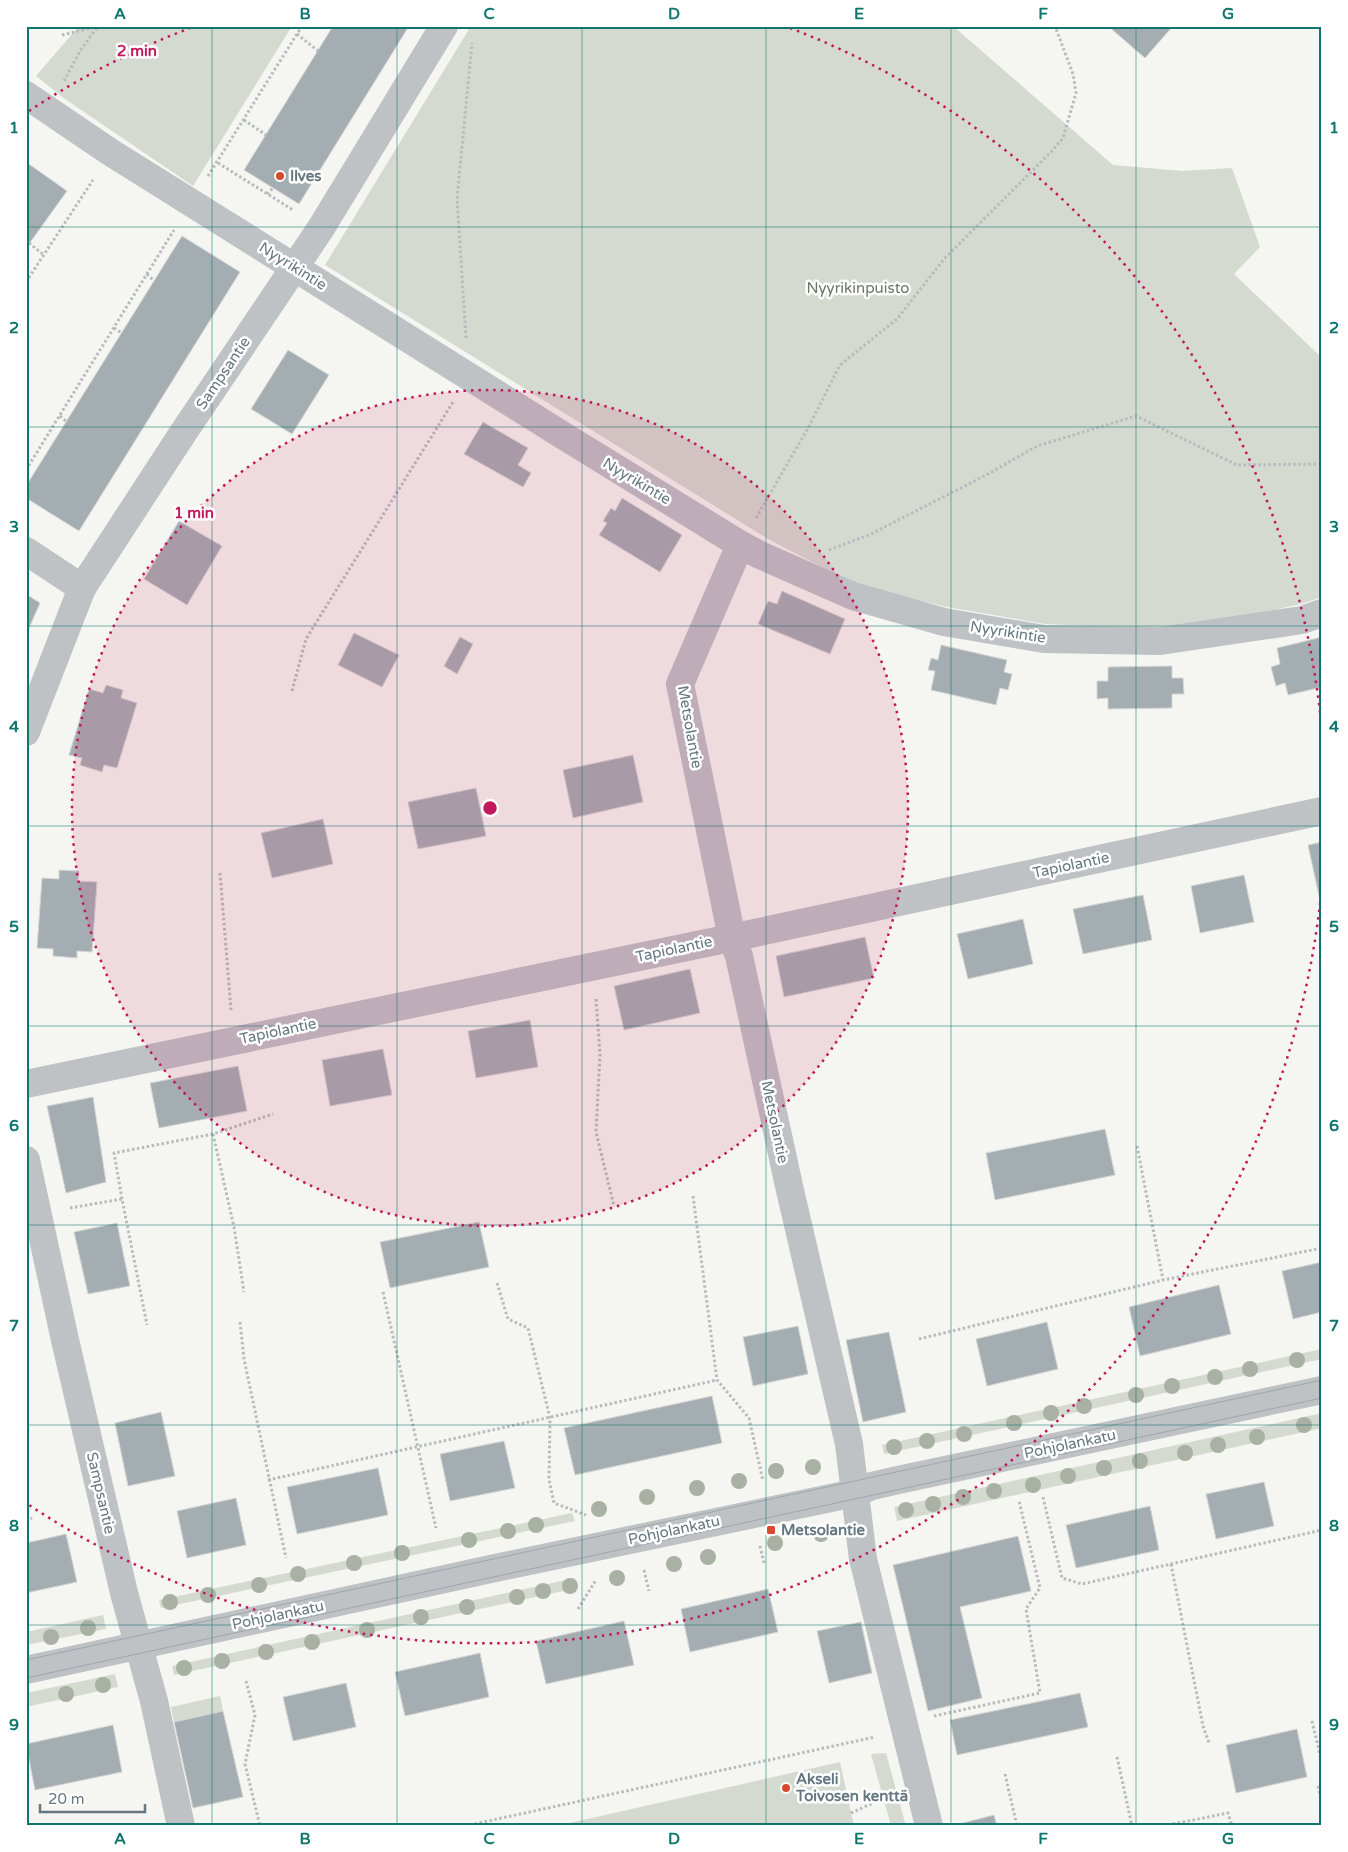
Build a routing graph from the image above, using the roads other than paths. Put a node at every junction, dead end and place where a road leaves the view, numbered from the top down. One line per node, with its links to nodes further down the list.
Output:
1 (444, 26): 3 (street, Sampsantie)
2 (26, 95): 3 (street, Nyyrikintie)
3 (294, 267): 4 (street, Nyyrikintie); 6 (street, Sampsantie)
4 (741, 545): 7 (street, Nyyrikintie); 10 (street, Metsolantie)
5 (26, 551): 6 (street)
6 (82, 588): 8 (street, Sampsantie)
7 (1322, 613)
8 (26, 732)
9 (1322, 811): 10 (street, Tapiolantie)
10 (732, 938): 11 (street, Tapiolantie); 14 (street, Metsolantie)
11 (26, 1084)
12 (26, 1160): 15 (street, Sampsantie)
13 (1322, 1390): 14 (street, Pohjolankatu)
14 (855, 1493): 15 (street, Pohjolankatu); 18 (street, Metsolantie)
15 (139, 1646): 16 (street, Pohjolankatu); 17 (street, Sampsantie)
16 (26, 1670)
17 (181, 1826)
18 (930, 1826)

